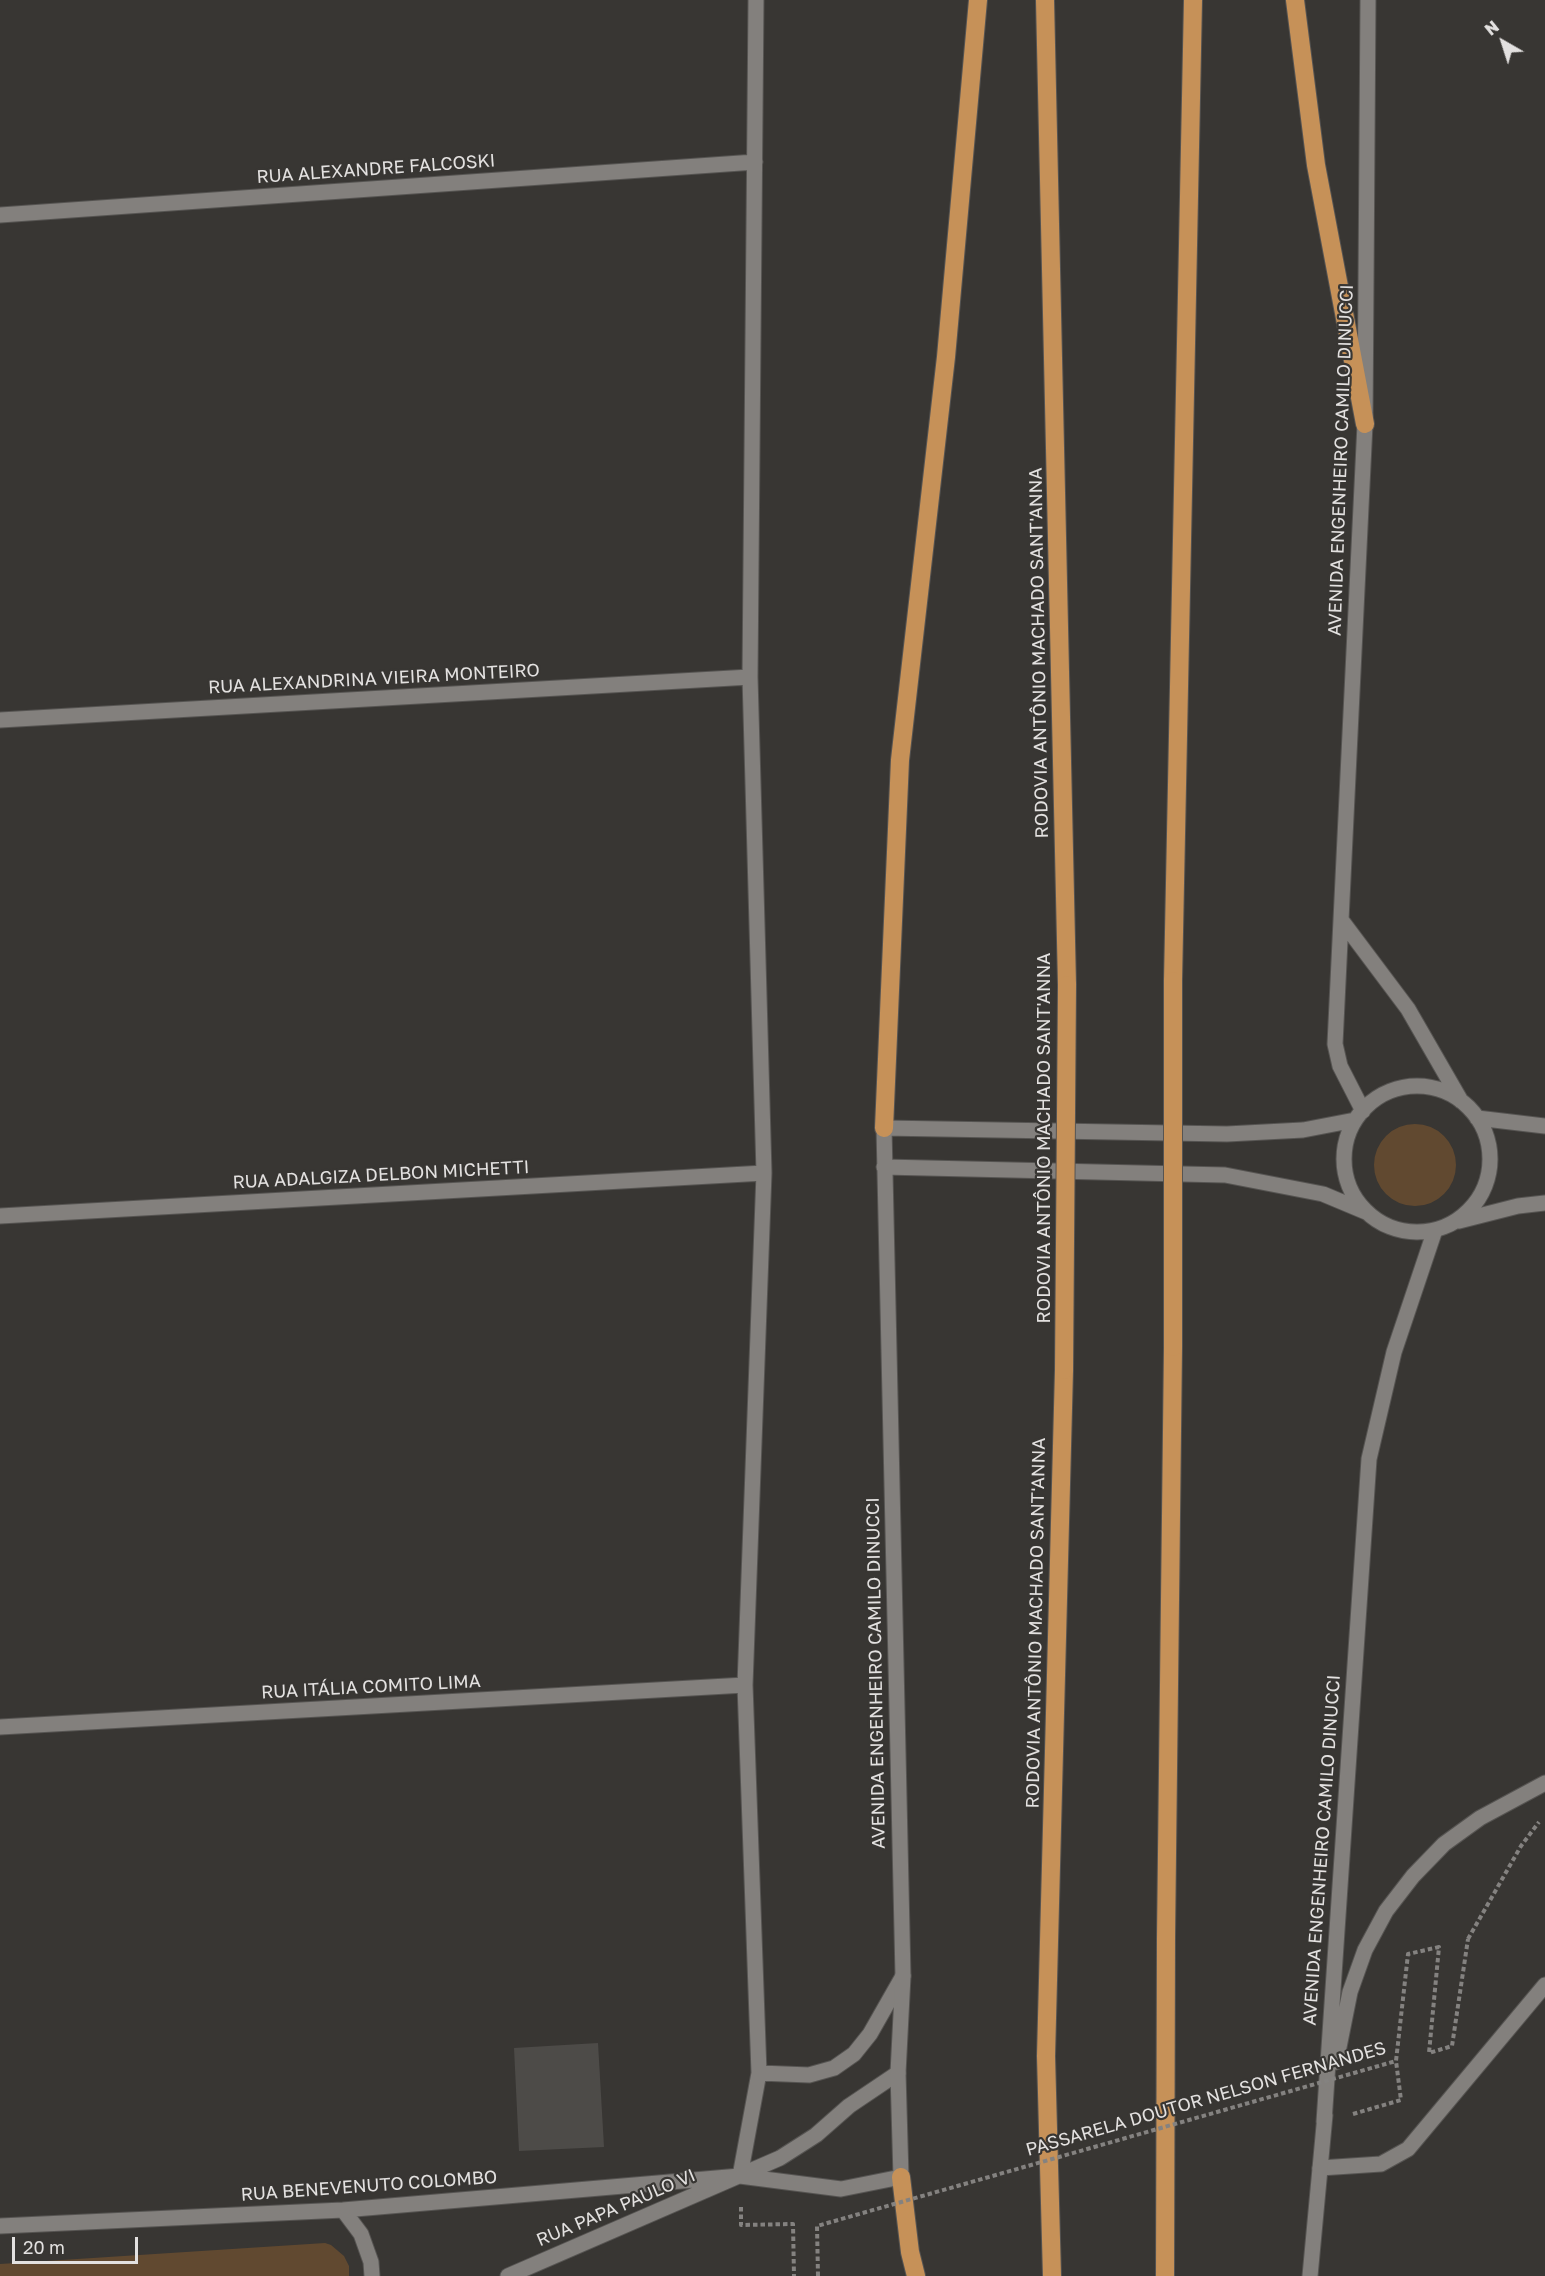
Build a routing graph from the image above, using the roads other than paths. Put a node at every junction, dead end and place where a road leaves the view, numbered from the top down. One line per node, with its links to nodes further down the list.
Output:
1 (756, 0): 7 (street)
2 (978, 0): 17 (highway)
3 (1045, 0): 41 (highway, RODOVIA ANTÔNIO MACHADO SANT'ANNA, bridge)
4 (1193, 0): 42 (highway, bridge)
5 (1294, 0): 9 (highway)
6 (1368, 0): 9 (street, AVENIDA ENGENHEIRO CAMILO DINUCCI)
7 (755, 162): 8 (street, RUA ALEXANDRE FALCOSKI); 10 (street)
8 (0, 215)
9 (1365, 424): 12 (street, AVENIDA ENGENHEIRO CAMILO DINUCCI)
10 (750, 677): 11 (street, RUA ALEXANDRINA VIEIRA MONTEIRO); 19 (street)
11 (0, 720)
12 (1342, 921): 13 (street); 14 (street, AVENIDA ENGENHEIRO CAMILO DINUCCI)
13 (1461, 1101): 14 (street); 15 (street)
14 (1359, 1115): 17 (street); 21 (street)
15 (1477, 1118): 16 (street); 23 (street)
16 (1545, 1126)
17 (884, 1128): 18 (street, AVENIDA ENGENHEIRO CAMILO DINUCCI)
18 (884, 1167): 21 (street); 28 (street, AVENIDA ENGENHEIRO CAMILO DINUCCI)
19 (764, 1173): 22 (street, RUA ADALGIZA DELBON MICHETTI); 25 (street)
20 (1545, 1203): 23 (street)
21 (1366, 1212): 24 (street)
22 (0, 1216)
23 (1456, 1221): 24 (street)
24 (1435, 1230): 32 (street, AVENIDA ENGENHEIRO CAMILO DINUCCI)
25 (745, 1685): 26 (street, RUA ITÁLIA COMITO LIMA); 30 (street)
26 (0, 1727)
27 (1545, 1783): 32 (street, AVENIDA ENGENHEIRO CAMILO DINUCCI)
28 (903, 1976): 30 (street); 31 (street, AVENIDA ENGENHEIRO CAMILO DINUCCI)
29 (1545, 1985): 33 (street)
30 (759, 2073): 34 (street)
31 (897, 2073): 34 (street, RUA BENEVENUTO COLOMBO); 35 (street, AVENIDA ENGENHEIRO CAMILO DINUCCI)
32 (1324, 2122): 33 (street, AVENIDA ENGENHEIRO CAMILO DINUCCI)
33 (1320, 2168): 43 (street, AVENIDA ENGENHEIRO CAMILO DINUCCI)
34 (740, 2176): 35 (street, RUA BENEVENUTO COLOMBO); 36 (street, RUA BENEVENUTO COLOMBO); 39 (street, RUA PAPA PAULO VI)
35 (901, 2177): 40 (highway)
36 (344, 2210): 37 (street, RUA BENEVENUTO COLOMBO); 38 (street)
37 (0, 2226)
38 (372, 2276)
39 (508, 2276)
40 (916, 2276)
41 (1052, 2276)
42 (1165, 2276)
43 (1310, 2276)

